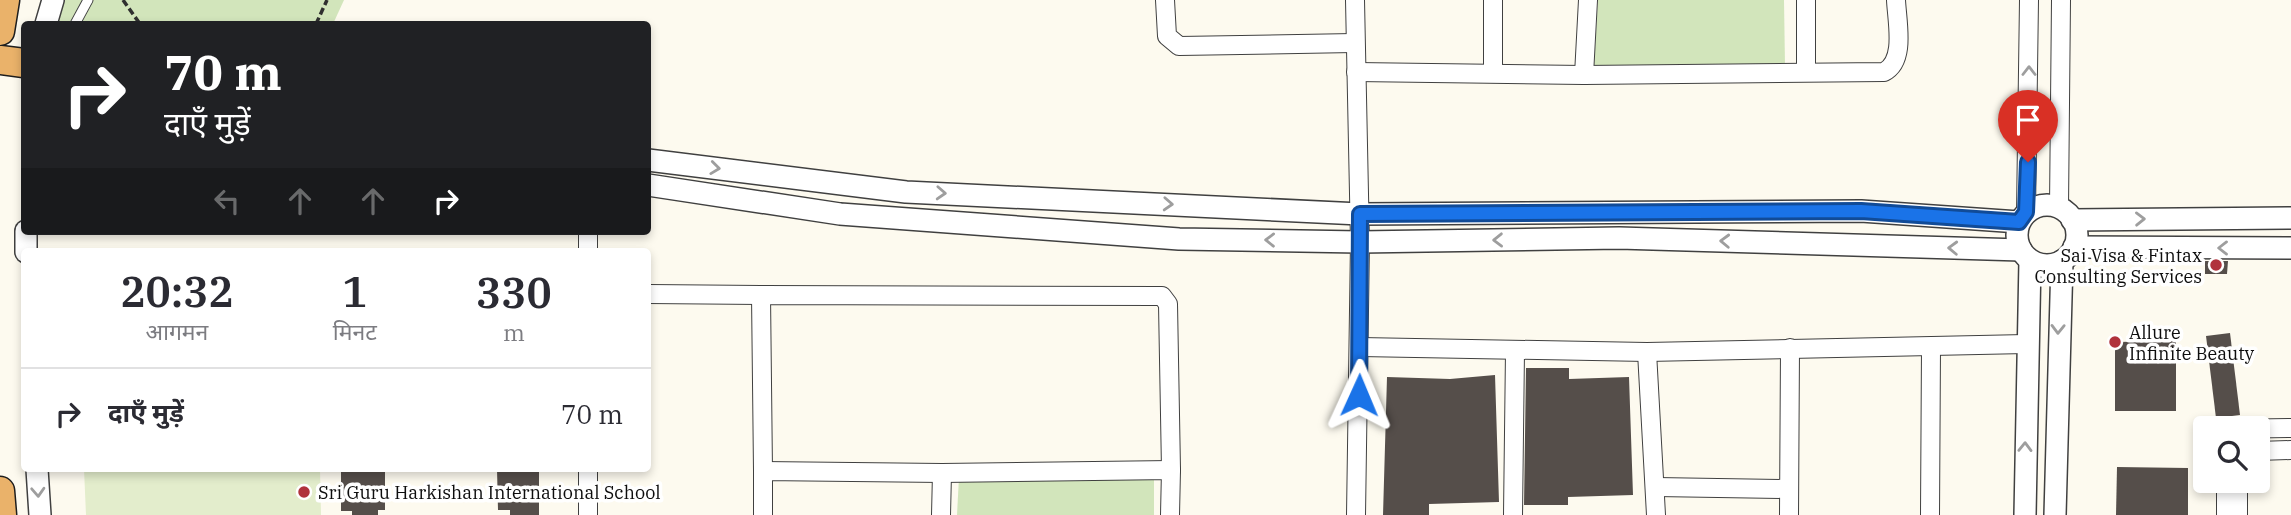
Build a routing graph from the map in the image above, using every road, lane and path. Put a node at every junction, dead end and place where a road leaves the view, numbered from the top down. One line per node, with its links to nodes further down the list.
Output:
1 (5, 0): 18 (highway)
2 (53, 0): 14 (street)
3 (88, 0): 15 (lane)
4 (123, 0): 16 (path)
5 (327, 0): 17 (path)
6 (1165, 0): 19 (street)
7 (1355, 0): 19 (street)
8 (1493, 0): 24 (street)
9 (1588, 0): 25 (street)
10 (1806, 0): 23 (street)
11 (1896, 0): 23 (street)
12 (2029, 0): 30 (street, one-way to 12)
13 (2061, 0): 28 (street)
14 (47, 21)
15 (77, 21)
16 (138, 21)
17 (317, 21)
18 (0, 31)
19 (1354, 43): 22 (street)
20 (0, 60): 21 (highway)
21 (21, 63)
22 (1356, 72): 24 (street); 29 (street)
23 (1806, 72): 25 (street)
24 (1493, 73): 25 (street)
25 (1584, 75)
26 (651, 160): 29 (street, one-way to 29)
27 (651, 185): 32 (street, one-way to 27)
28 (2066, 213): 30 (street); 31 (street, one-way to 31); 34 (street)
29 (1360, 214): 30 (street); 32 (street)
30 (2022, 217): 35 (street)
31 (2291, 218)
32 (1360, 242): 35 (street, one-way to 32); 39 (street)
33 (2291, 248): 34 (street, one-way to 34)
34 (2068, 254): 35 (street); 70 (street, one-way to 70)
35 (2025, 255): 38 (street)
36 (651, 294): 37 (street)
37 (761, 295): 48 (street); 49 (street)
38 (2026, 344): 41 (street); 69 (street, one-way to 38)
39 (1360, 347): 42 (street); 64 (street)
40 (1790, 348): 41 (street); 43 (street); 54 (street)
41 (1931, 348): 68 (street)
42 (1515, 351): 43 (street); 65 (street)
43 (1647, 352): 53 (street)
44 (2270, 428): 45 (street)
45 (2291, 428)
46 (2291, 450): 47 (street)
47 (2270, 451)
48 (1171, 470): 52 (street); 63 (street)
49 (764, 471): 52 (street); 61 (street)
50 (37, 472): 59 (street, one-way to 59)
51 (588, 472): 60 (street)
52 (942, 473): 62 (street)
53 (1656, 487): 54 (street); 66 (street)
54 (1788, 489): 67 (street)
55 (0, 491): 58 (highway)
56 (2226, 493): 71 (street)
57 (2238, 493): 72 (street)
58 (2, 515)
59 (40, 515)
60 (588, 515)
61 (763, 515)
62 (941, 515)
63 (1170, 515)
64 (1356, 515)
65 (1513, 515)
66 (1656, 515)
67 (1789, 515)
68 (1930, 515)
69 (2025, 515)
70 (2055, 515)
71 (2226, 515)
72 (2238, 515)

